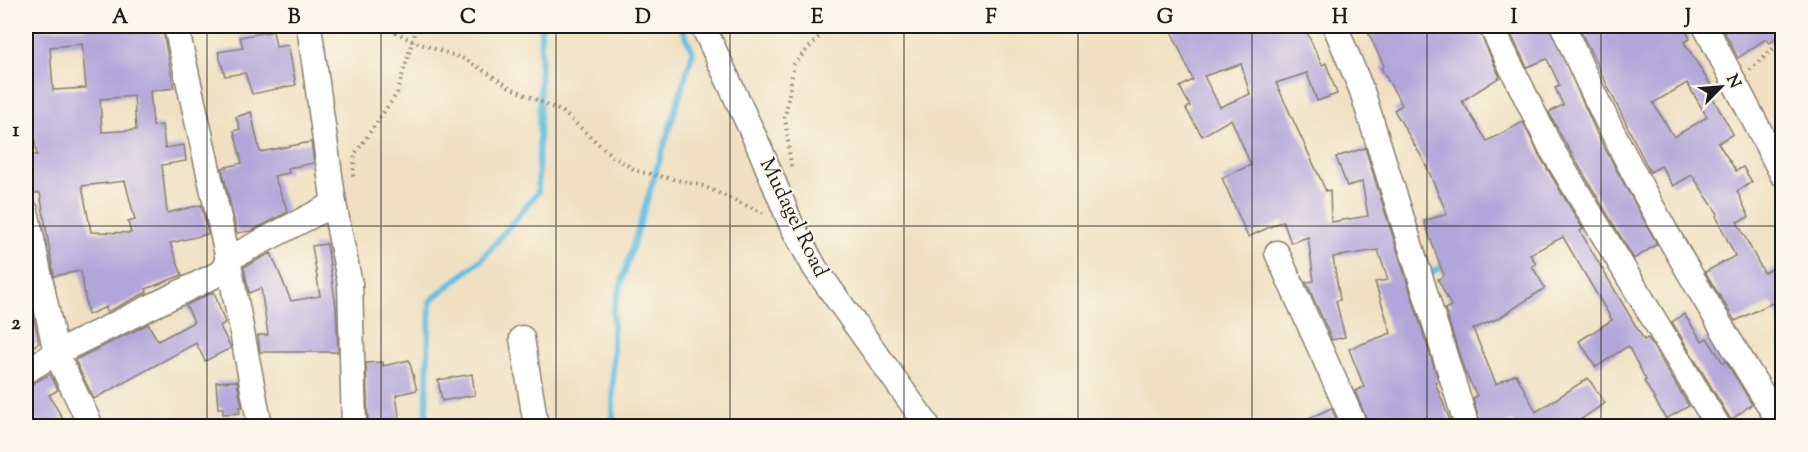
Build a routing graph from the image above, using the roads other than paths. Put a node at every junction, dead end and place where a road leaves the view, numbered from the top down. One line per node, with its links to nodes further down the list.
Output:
1 (176, 26): 12 (street)
2 (309, 26): 9 (street)
3 (703, 26): 20 (street, Mudagel Road)
4 (1335, 26): 22 (street)
5 (1491, 26): 23 (street)
6 (1563, 26): 24 (street)
7 (1705, 26): 8 (street)
8 (1782, 174)
9 (334, 204): 12 (street); 18 (street)
10 (26, 211): 14 (street)
11 (1277, 253): 21 (street)
12 (228, 259): 14 (street); 17 (street)
13 (522, 338): 19 (street)
14 (56, 353): 15 (street); 16 (street)
15 (26, 371)
16 (91, 426)
17 (260, 426)
18 (354, 426)
19 (536, 426)
20 (928, 426)
21 (1355, 426)
22 (1467, 426)
23 (1718, 426)
24 (1782, 426)

